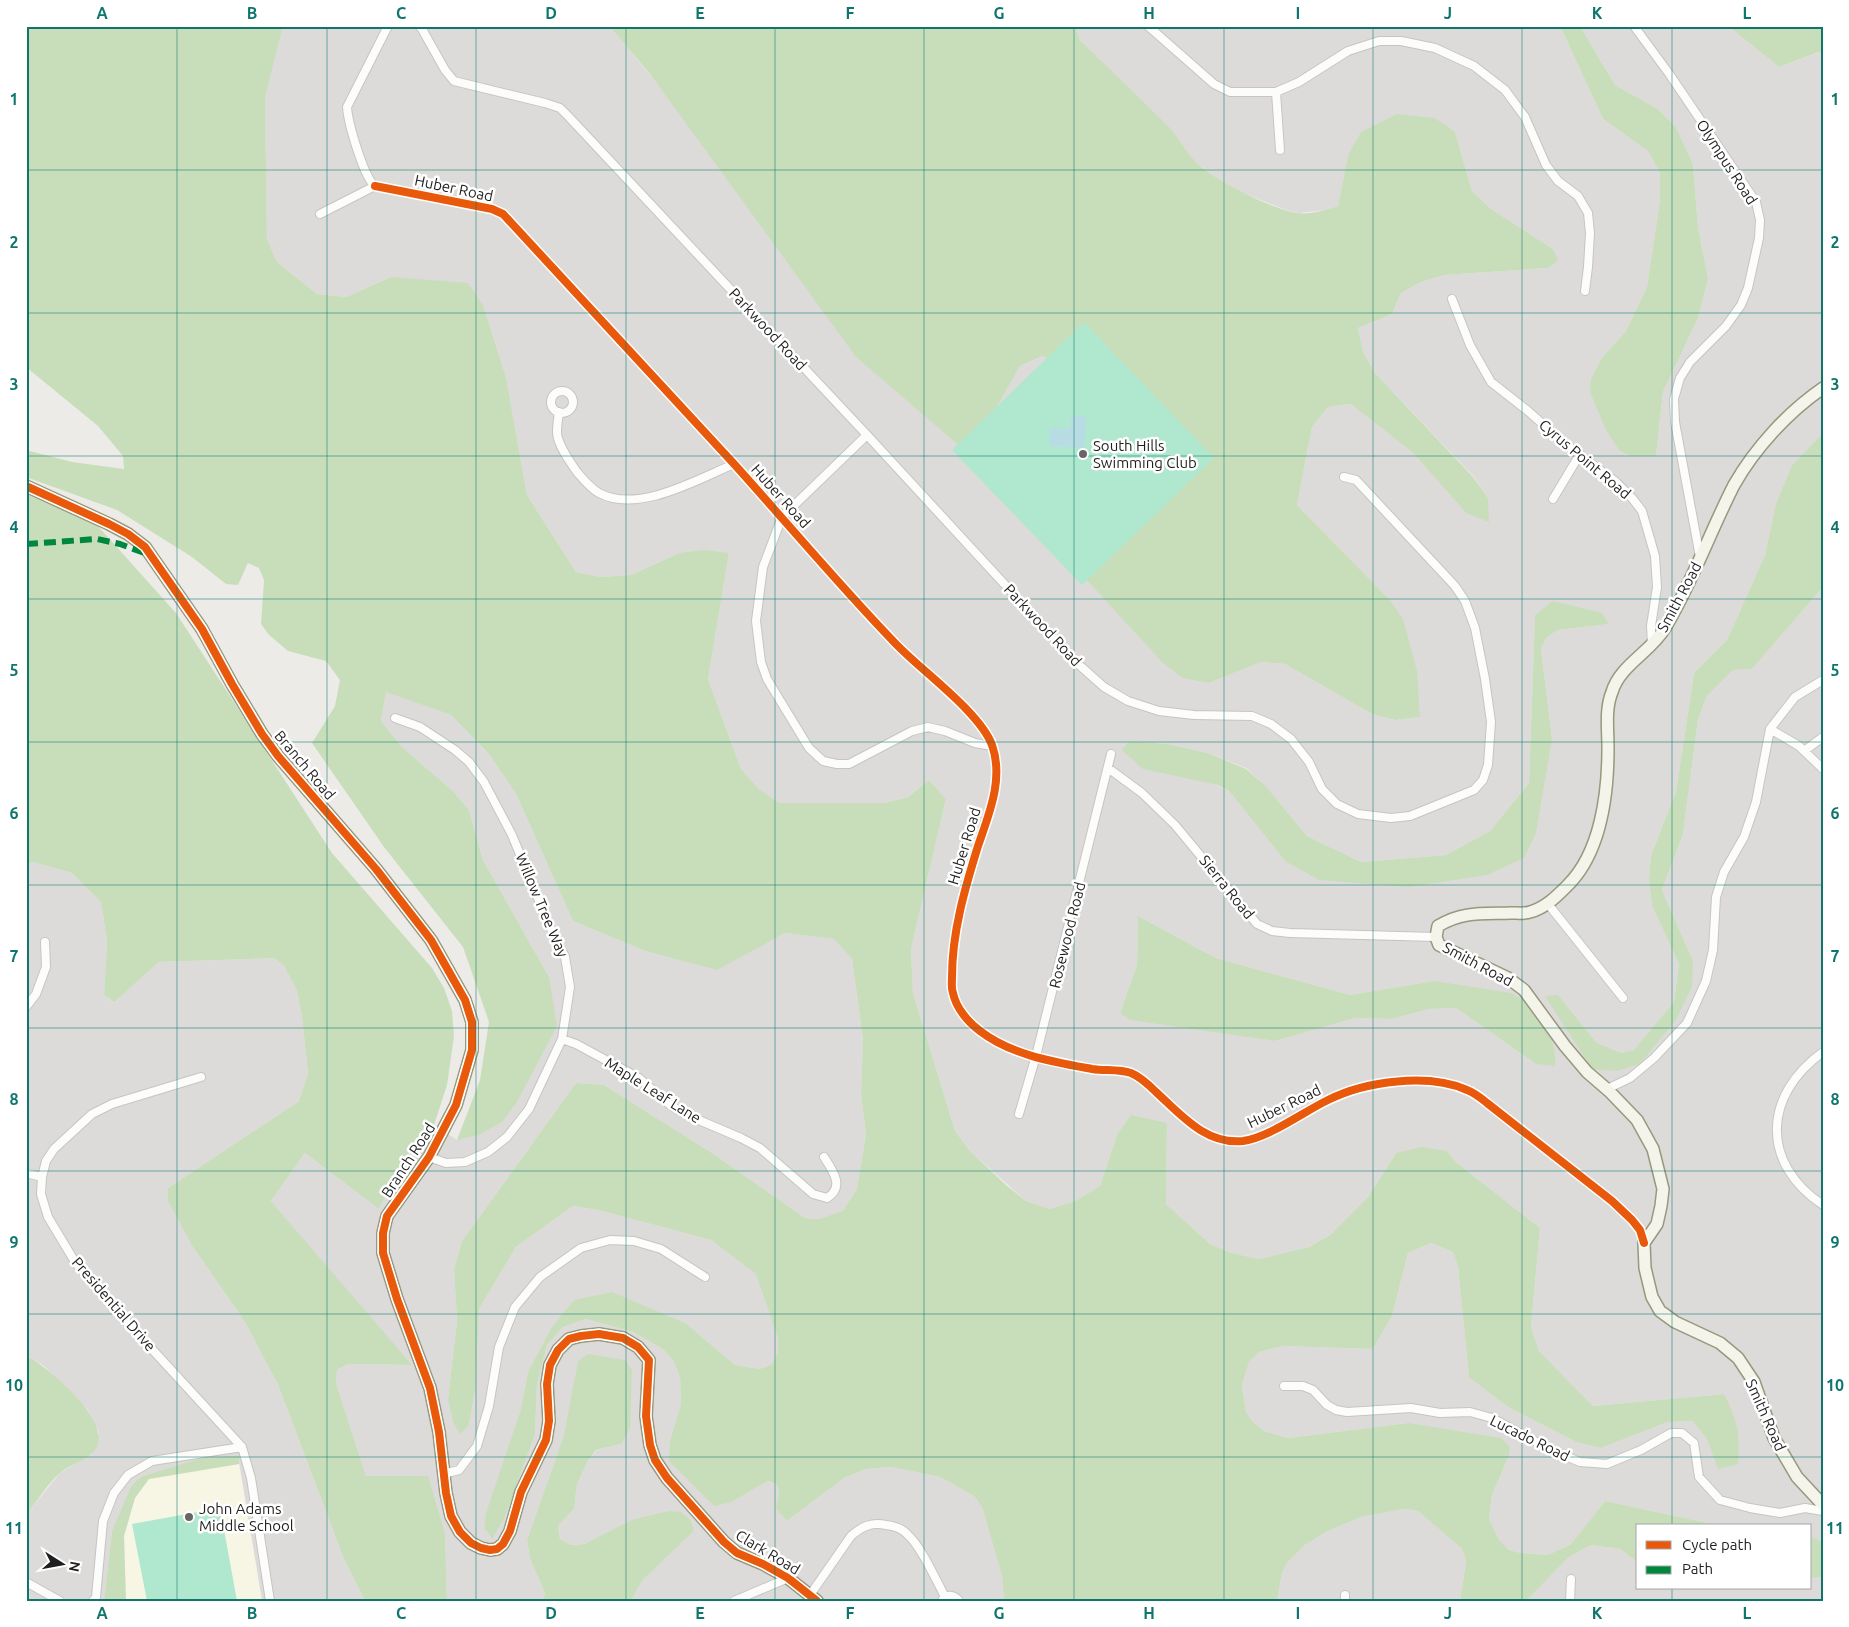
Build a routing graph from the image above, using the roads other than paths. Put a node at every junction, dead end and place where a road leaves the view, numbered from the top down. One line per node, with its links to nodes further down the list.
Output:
1 (388, 26): 7 (street)
2 (419, 26): 13 (street, Parkwood Road)
3 (1148, 26): 5 (street)
4 (1634, 26): 20 (street, Olympus Road)
5 (1276, 92): 6 (street); 9 (street)
6 (1280, 150)
7 (375, 186): 8 (street); 15 (street, Huber Road)
8 (320, 214)
9 (1585, 291)
10 (1452, 299): 14 (street, Cyrus Point Road)
11 (1823, 388): 20 (street, Smith Road)
12 (559, 412): 15 (street)
13 (867, 435): 16 (street, Parkwood Road); 19 (street)
14 (1580, 454): 18 (street); 21 (street, Cyrus Point Road)
15 (734, 464): 19 (street, Huber Road)
16 (1344, 477)
17 (26, 486): 42 (street, Branch Road)
18 (1553, 499)
19 (782, 517): 26 (street, Huber Road); 26 (street)
20 (1700, 558): 21 (street, Smith Road)
21 (1652, 645): 31 (street, Smith Road)
22 (1823, 680): 24 (street)
23 (395, 718): 36 (street, Willow Tree Way)
24 (1770, 729): 27 (street); 40 (street)
25 (1823, 736): 27 (street)
26 (992, 746): 38 (street, Huber Road)
27 (1804, 751): 30 (street)
28 (1111, 754): 29 (street, Rosewood Road)
29 (1108, 768): 32 (street, Sierra Road); 38 (street, Rosewood Road)
30 (1823, 769)
31 (1548, 904): 32 (street, Smith Road); 34 (street)
32 (1436, 937): 40 (street, Smith Road)
33 (45, 942): 35 (street)
34 (1623, 998)
35 (26, 1007)
36 (562, 1040): 42 (street, Willow Tree Way); 43 (street, Maple Leaf Lane)
37 (1823, 1052): 46 (street)
38 (1036, 1056): 41 (street, Rosewood Road); 47 (street, Huber Road)
39 (201, 1077): 45 (street, Presidential Drive)
40 (1607, 1089): 47 (street, Smith Road)
41 (1019, 1114)
42 (429, 1157): 51 (street, Branch Road)
43 (824, 1157)
44 (26, 1173): 45 (street)
45 (42, 1177): 50 (street, Presidential Drive)
46 (1823, 1205)
47 (1644, 1243): 53 (street, Smith Road)
48 (704, 1277): 51 (street)
49 (1284, 1386): 54 (street, Lucado Road)
50 (242, 1446): 61 (street); 62 (street, Presidential Drive)
51 (443, 1474): 52 (street, Branch Road)
52 (667, 1478): 55 (street, Clark Road)
53 (1823, 1505)
54 (1823, 1511)
55 (788, 1578): 58 (street, Clark Road); 63 (street)
56 (1571, 1579): 65 (street)
57 (26, 1582): 60 (street)
58 (814, 1598): 59 (street)
59 (943, 1599): 64 (street)
60 (60, 1601)
61 (93, 1601)
62 (270, 1601)
63 (734, 1601)
64 (959, 1601)
65 (1570, 1601)

